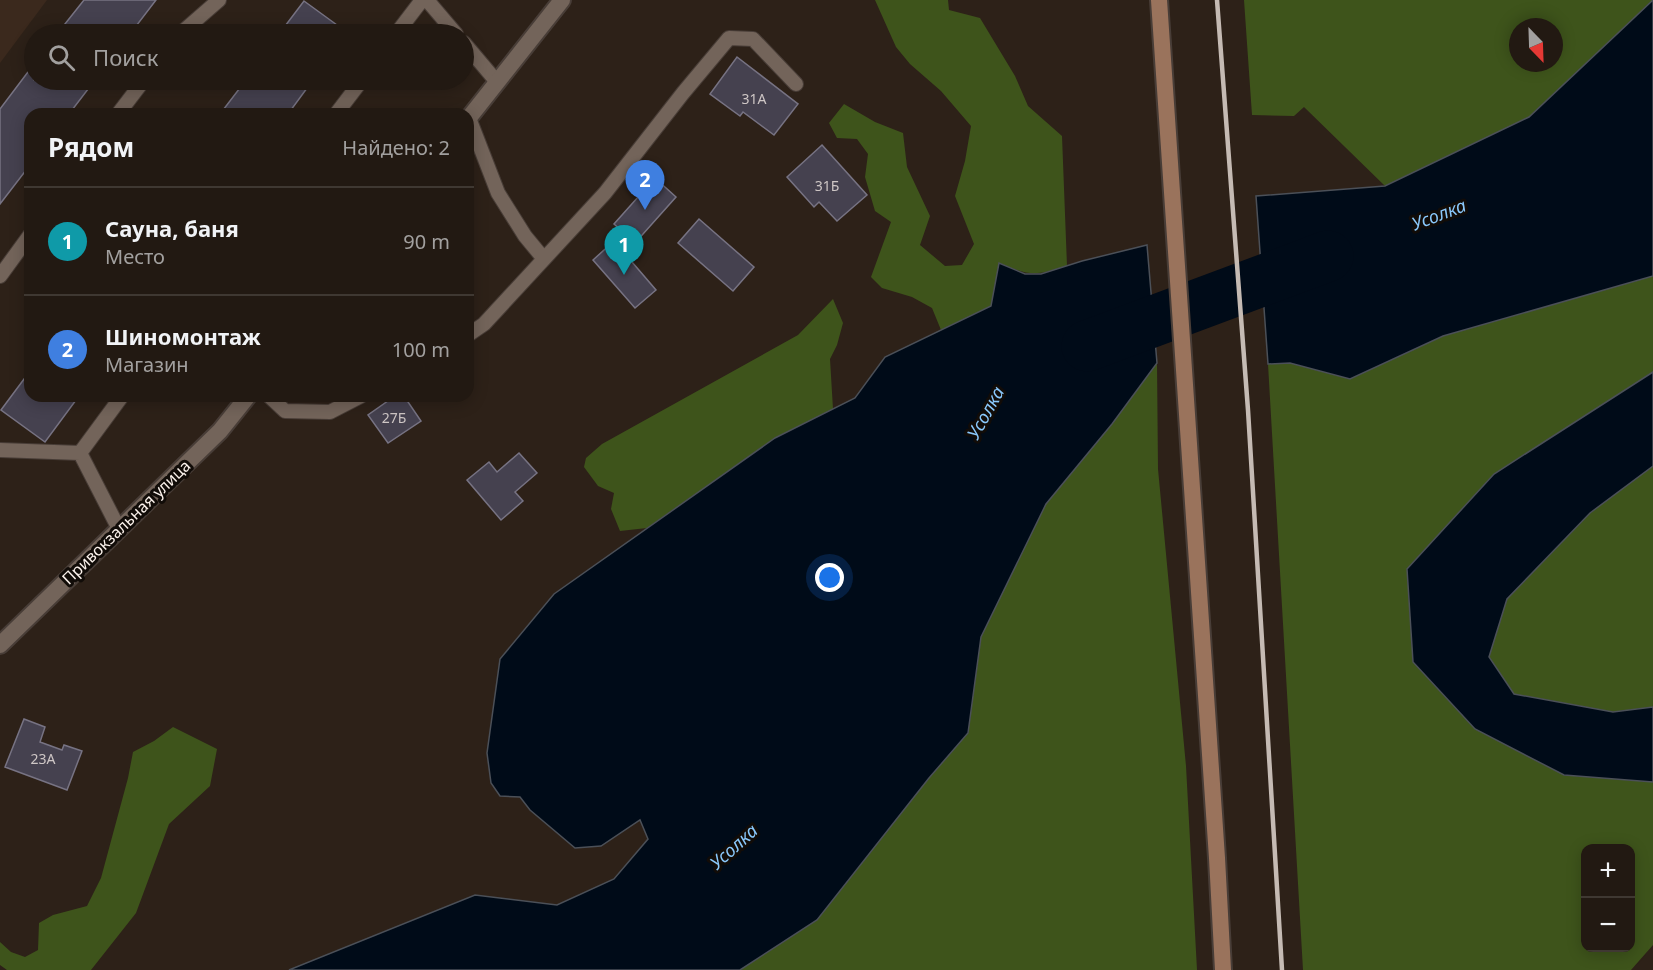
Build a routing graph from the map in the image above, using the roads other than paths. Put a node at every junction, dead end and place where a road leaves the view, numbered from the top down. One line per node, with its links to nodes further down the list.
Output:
1 (219, 0): 6 (lane)
2 (424, 0): 7 (lane); 8 (lane)
3 (562, 0): 5 (street)
4 (1159, 0): 30 (main road)
5 (550, 7): 10 (street)
6 (191, 24)
7 (404, 24)
8 (447, 24)
9 (474, 55): 10 (lane)
10 (497, 82): 16 (street)
11 (796, 84): 19 (lane)
12 (136, 90): 14 (lane)
13 (354, 90): 15 (lane)
14 (123, 108)
15 (341, 108)
16 (474, 111)
17 (474, 133): 19 (lane)
18 (24, 243): 20 (lane)
19 (544, 259): 21 (lane)
20 (0, 276)
21 (474, 331)
22 (118, 402): 27 (lane)
23 (243, 402): 28 (street, Привокзальная улица)
24 (275, 402): 25 (lane)
25 (349, 402)
26 (0, 450): 27 (lane)
27 (80, 453): 28 (lane)
28 (119, 529): 29 (street, Привокзальная улица)
29 (0, 645)
30 (1222, 970)

